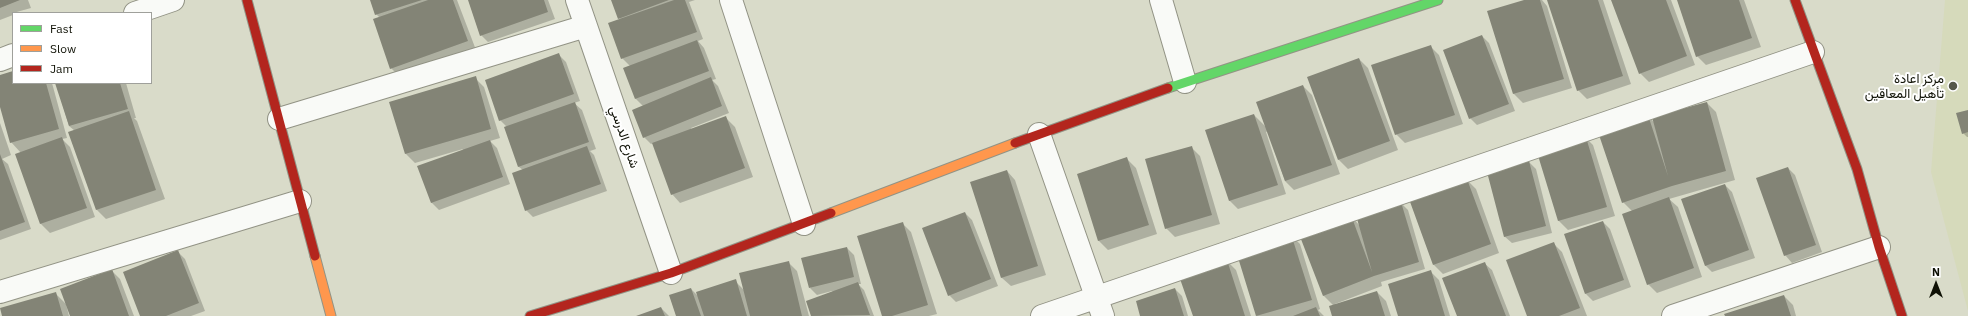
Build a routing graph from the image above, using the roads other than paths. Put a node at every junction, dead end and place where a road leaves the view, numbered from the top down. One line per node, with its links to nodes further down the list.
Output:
1 (173, 0): 8 (street)
2 (247, 0): 14 (street)
3 (577, 0): 9 (street, شارع الدرسي)
4 (731, 0): 17 (street)
5 (1161, 0): 13 (street)
6 (1438, 0): 13 (street)
7 (1795, 0): 10 (street)
8 (138, 12)
9 (586, 26): 14 (street); 19 (street, شارع الدرسي)
10 (1813, 52): 18 (street); 21 (street)
11 (12, 55): 12 (street)
12 (0, 60)
13 (1185, 82): 15 (street)
14 (279, 119): 16 (street)
15 (1039, 134): 17 (street); 21 (street)
16 (300, 201): 20 (street); 22 (street)
17 (804, 224): 19 (street)
18 (1879, 247): 25 (street); 26 (street)
19 (672, 274): 23 (street)
20 (0, 292)
21 (1100, 307): 24 (street)
22 (330, 316)
23 (530, 316)
24 (1042, 316)
25 (1673, 316)
26 (1902, 316)

